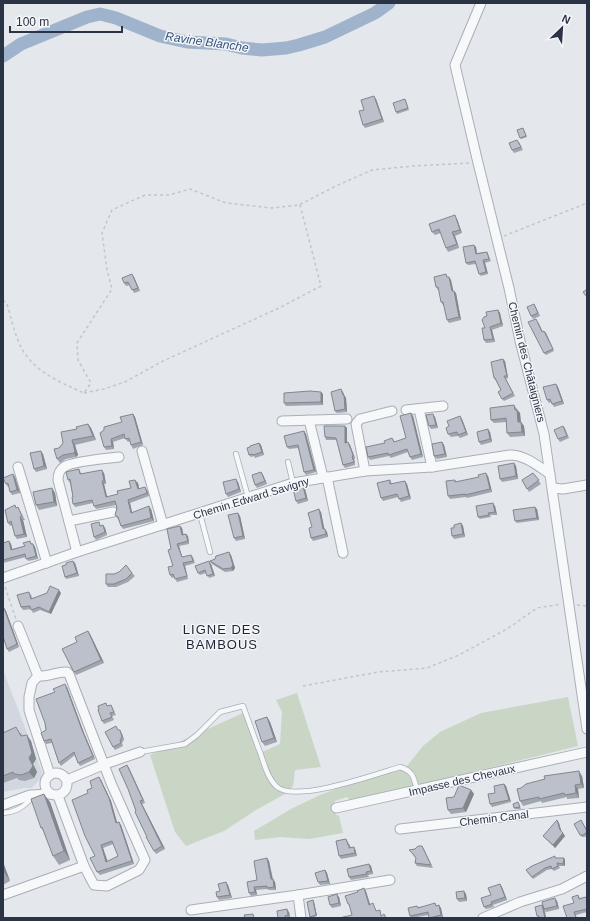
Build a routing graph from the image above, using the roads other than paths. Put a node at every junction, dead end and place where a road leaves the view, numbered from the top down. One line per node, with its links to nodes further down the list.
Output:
1 (481, 3): 16 (street, Chemin des Châtaigniers)
2 (442, 406): 3 (street)
3 (419, 408): 4 (street); 14 (street)
4 (406, 410)
5 (392, 411): 15 (street)
6 (347, 419): 7 (street)
7 (309, 420): 8 (street); 17 (street)
8 (282, 421)
9 (142, 451): 25 (street)
10 (236, 454): 21 (lane)
11 (119, 457): 24 (street)
12 (288, 462): 18 (lane)
13 (18, 467): 29 (street)
14 (432, 467): 15 (street, Chemin Edward Savigny); 16 (street, Chemin Edward Savigny)
15 (365, 472): 17 (street, Chemin Edward Savigny)
16 (550, 474): 20 (street, Chemin des Châtaigniers)
17 (325, 477): 18 (street, Chemin Edward Savigny); 28 (street)
18 (293, 483): 21 (street, Chemin Edward Savigny)
19 (587, 485): 20 (street)
20 (553, 488): 33 (street, Chemin des Châtaigniers)
21 (248, 497): 23 (street, Chemin Edward Savigny)
22 (112, 512): 24 (street)
23 (200, 514): 25 (street, Chemin Edward Savigny); 27 (lane)
24 (69, 521): 26 (street)
25 (163, 525): 26 (street, Chemin Edward Savigny)
26 (77, 552): 29 (street, Chemin Edward Savigny)
27 (210, 552)
28 (343, 554)
29 (47, 563): 30 (street, Chemin Edward Savigny)
30 (4, 582)
31 (18, 626): 32 (street)
32 (38, 676): 36 (street); 37 (street)
33 (587, 729)
34 (140, 752): 36 (street); 40 (lane)
35 (587, 752): 40 (street, Impasse des Chevaux)
36 (105, 764): 38 (street); 47 (street)
37 (50, 774): 38 (street); 39 (street)
38 (67, 780): 42 (street)
39 (45, 783): 41 (street); 42 (street)
40 (417, 790): 45 (street, Impasse des Chevaux)
41 (29, 795): 42 (street); 43 (street)
42 (54, 795): 47 (street)
43 (3, 805)
44 (587, 807): 46 (street, Chemin Canal)
45 (336, 808)
46 (400, 829)
47 (84, 866): 50 (street)
48 (587, 876): 54 (street)
49 (390, 880): 51 (street)
50 (3, 895)
51 (298, 895): 52 (street); 53 (street)
52 (191, 910)
53 (301, 918)
54 (483, 918)

